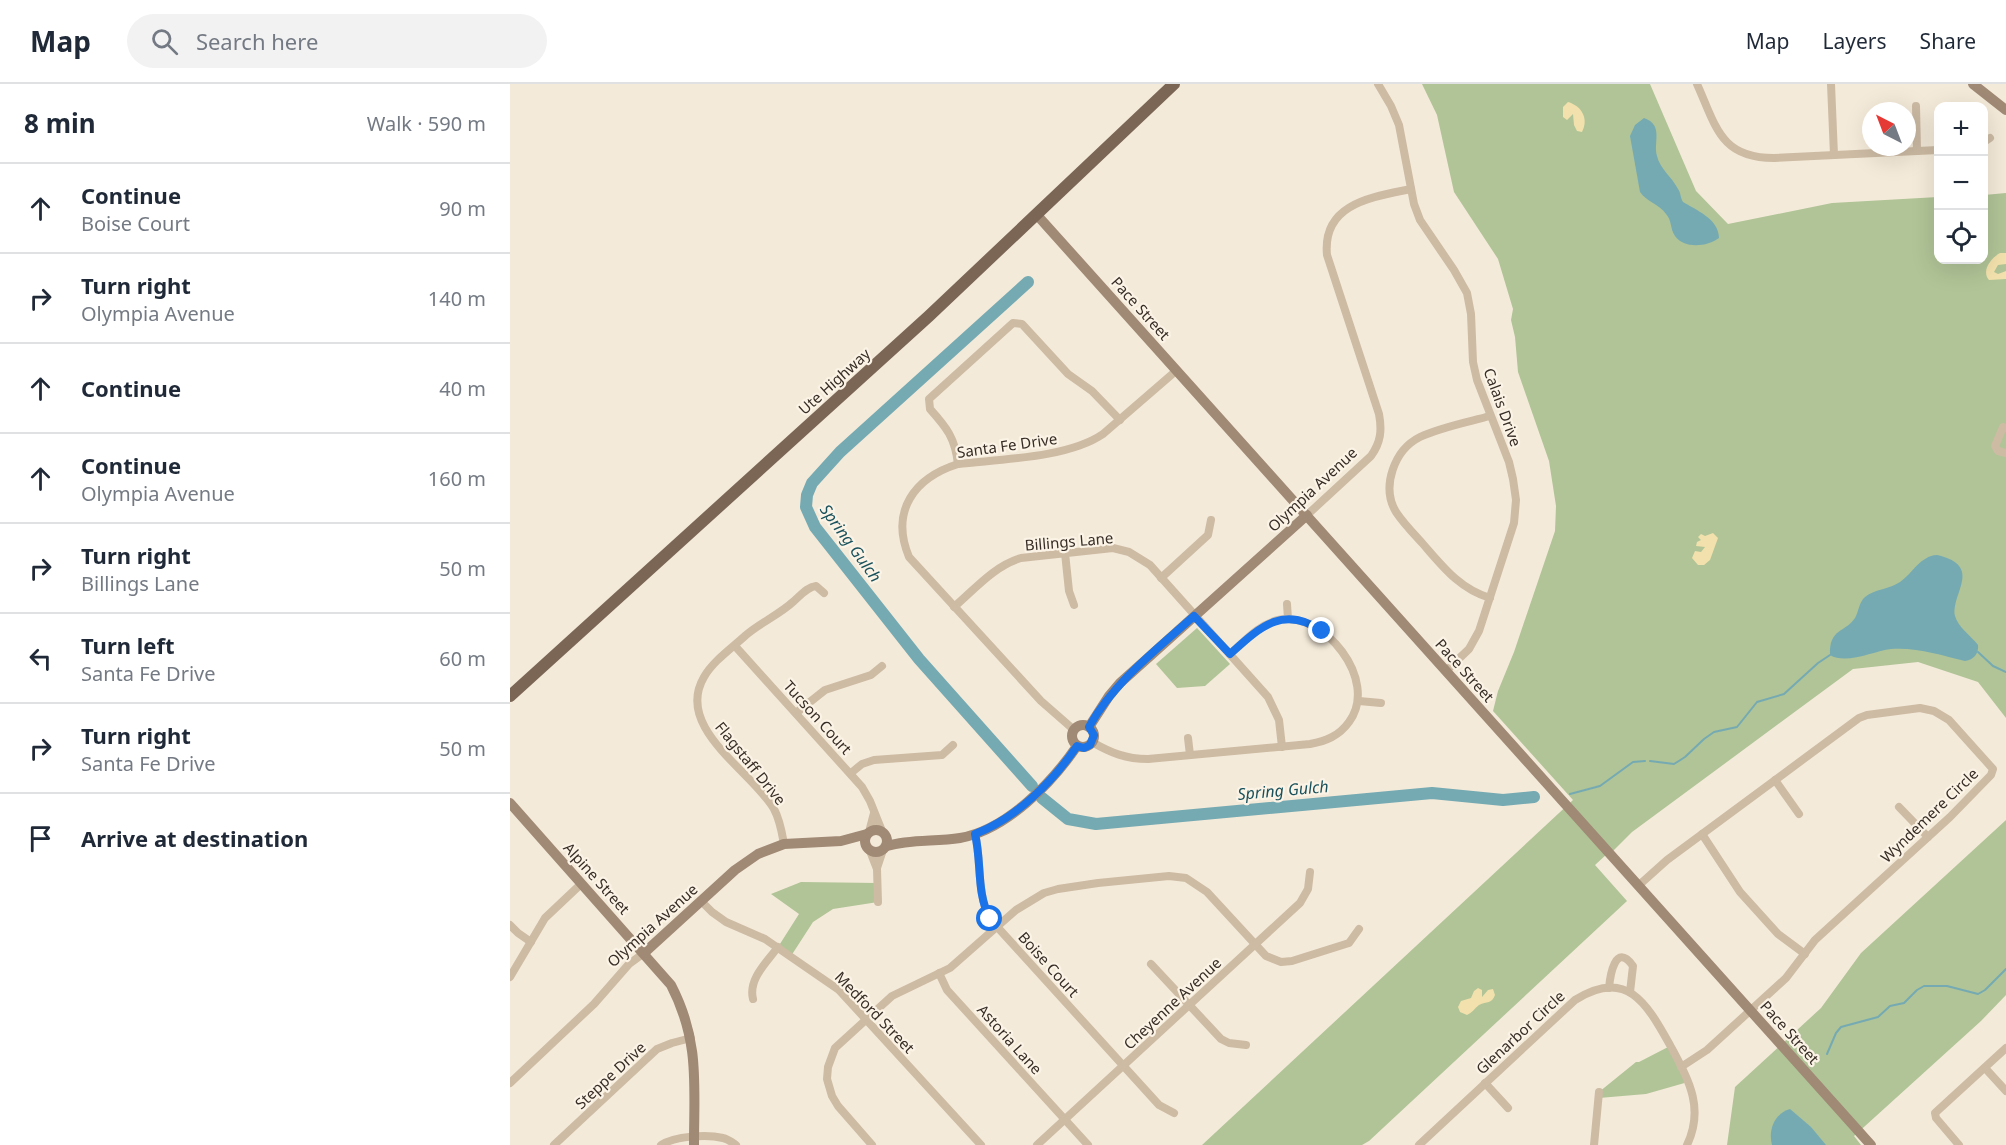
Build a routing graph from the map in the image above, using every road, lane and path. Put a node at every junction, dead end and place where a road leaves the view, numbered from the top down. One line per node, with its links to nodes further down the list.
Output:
1 (1174, 84): 14 (main road, Ute Highway)
2 (1378, 84): 13 (street, Calais Drive)
3 (1697, 84): 12 (street)
4 (1831, 84): 12 (street)
5 (1973, 84): 9 (street)
6 (1983, 84): 7 (street)
7 (2006, 100)
8 (1916, 106): 11 (street)
9 (2006, 110)
10 (1934, 150): 11 (street)
11 (1917, 151): 12 (street)
12 (1833, 155)
13 (1411, 189): 16 (street, Calais Drive); 21 (street, Olympia Avenue)
14 (1037, 214): 15 (street, Pace Street); 36 (main road, Ute Highway)
15 (1177, 370): 17 (street, Santa Fe Drive); 21 (street, Pace Street)
16 (1491, 416): 26 (street, Calais Drive); 26 (street)
17 (1120, 420): 20 (street, Santa Fe Drive); 20 (street)
18 (2006, 428): 19 (street)
19 (2006, 453)
20 (958, 464): 29 (street, Santa Fe Drive)
21 (1307, 515): 30 (street, Olympia Avenue); 35 (street, Pace Street)
22 (1211, 520): 24 (street)
23 (1065, 553): 24 (street, Billings Lane); 28 (street); 29 (street, Billings Lane)
24 (1161, 578): 30 (street, Billings Lane)
25 (824, 593): 32 (street, Flagstaff Drive)
26 (1490, 598): 35 (street, Calais Drive)
27 (1287, 604): 31 (street)
28 (1074, 605)
29 (954, 607): 41 (street, Santa Fe Drive)
30 (1194, 616): 33 (street, Billings Lane); 40 (street, Olympia Avenue)
31 (1288, 619): 33 (street); 37 (street)
32 (735, 646): 39 (street, Tucson Court); 61 (street, Flagstaff Drive)
33 (1230, 654): 46 (street, Billings Lane)
34 (882, 666): 39 (street)
35 (1446, 671): 67 (street, Pace Street)
36 (510, 696)
37 (1359, 701): 38 (street); 46 (street)
38 (1381, 703)
39 (796, 713): 48 (street, Tucson Court)
40 (1089, 727): 41 (street); 43 (street)
41 (1073, 729): 45 (street)
42 (1188, 738): 47 (street)
43 (1092, 742): 45 (street); 47 (street)
44 (953, 745): 48 (street)
45 (1077, 746): 56 (street)
46 (1282, 747): 47 (street)
47 (1190, 756)
48 (851, 773): 52 (street, Tucson Court)
49 (1775, 780): 53 (street); 57 (street, Wyndemere Circle); 58 (street, Wyndemere Circle)
50 (510, 803): 66 (street, Alpine Street)
51 (1899, 807): 58 (street)
52 (874, 813): 54 (street, Tucson Court); 55 (street)
53 (1799, 814)
54 (884, 832): 55 (street); 59 (street); 62 (street)
55 (868, 833): 60 (street, Olympia Avenue); 63 (street)
56 (975, 834): 59 (street); 71 (street, Boise Court)
57 (1702, 834): 67 (street, Wyndemere Circle); 77 (street)
58 (1928, 837): 77 (street, Wyndemere Circle)
59 (918, 840): 62 (street)
60 (841, 841): 61 (street, Olympia Avenue); 63 (street, Olympia Avenue)
61 (784, 844): 68 (street, Olympia Avenue)
62 (885, 848): 63 (street); 64 (street)
63 (869, 849): 64 (street)
64 (877, 869): 69 (street)
65 (1310, 872): 74 (street, Cheyenne Avenue)
66 (581, 884): 73 (street); 76 (street, Alpine Street)
67 (1638, 886): 85 (street, Pace Street)
68 (701, 901): 75 (street, Medford Street); 76 (street, Olympia Avenue)
69 (878, 902)
70 (510, 925): 73 (street)
71 (997, 927): 74 (street); 79 (street); 90 (street, Boise Court)
72 (1359, 929): 74 (street)
73 (531, 942): 80 (street)
74 (1255, 945): 84 (street, Cheyenne Avenue)
75 (778, 947): 83 (street); 86 (street, Medford Street)
76 (644, 953): 87 (street, Alpine Street); 93 (street, Olympia Avenue)
77 (1805, 954): 85 (street, Wyndemere Circle)
78 (1152, 964): 84 (street)
79 (939, 973): 86 (street); 99 (street, Astoria Lane)
80 (510, 978)
81 (1609, 988): 82 (street, Glenarbor Circle); 82 (street); 94 (street, Glenarbor Circle)
82 (1630, 992): 91 (street)
83 (753, 999)
84 (1189, 1005): 88 (street); 90 (street, Cheyenne Avenue)
85 (1750, 1011): 91 (street, Wyndemere Circle); 111 (street, Pace Street)
86 (865, 1019): 104 (street); 105 (street, Medford Street)
87 (691, 1038): 100 (street, Alpine Street); 101 (street, Steppe Drive)
88 (1246, 1045)
89 (2006, 1048): 92 (street)
90 (1123, 1065): 98 (street, Boise Court); 99 (street, Cheyenne Avenue)
91 (1681, 1067): 110 (street)
92 (1985, 1068): 95 (street); 112 (street)
93 (510, 1083)
94 (1485, 1083): 97 (street); 108 (street, Glenarbor Circle)
95 (2006, 1091)
96 (1599, 1092): 109 (street)
97 (1508, 1108)
98 (1173, 1113)
99 (1065, 1119): 106 (street, Cheyenne Avenue); 107 (street, Astoria Lane)
100 (694, 1141): 102 (street); 103 (street)
101 (554, 1145)
102 (661, 1145)
103 (736, 1145)
104 (872, 1145)
105 (981, 1145)
106 (1037, 1145)
107 (1088, 1145)
108 (1419, 1145)
109 (1594, 1145)
110 (1687, 1145)
111 (1871, 1145)
112 (1959, 1145)

